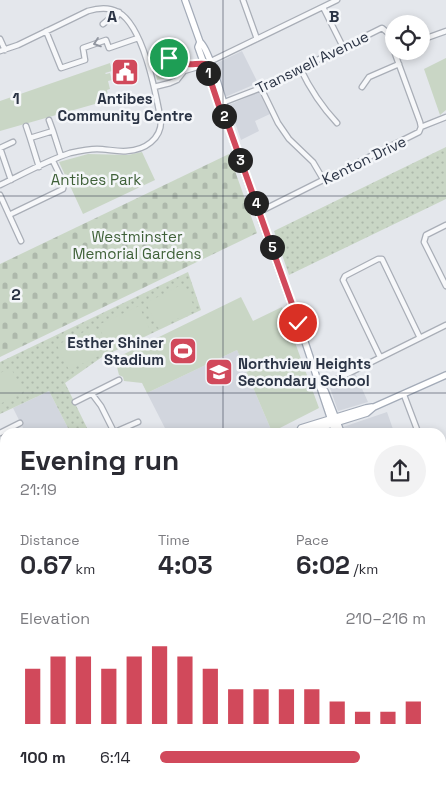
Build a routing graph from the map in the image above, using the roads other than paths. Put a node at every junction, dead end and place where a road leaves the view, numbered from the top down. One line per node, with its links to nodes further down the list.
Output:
1 (185, 0): 18 (main road)
2 (243, 0): 13 (street)
3 (337, 0): 4 (street)
4 (323, 7): 13 (street); 14 (street)
5 (119, 12): 6 (street); 8 (street); 11 (street)
6 (103, 24)
7 (385, 30): 14 (street, Transwell Avenue)
8 (46, 31): 11 (street, one-way to 8); 15 (street)
9 (446, 31): 10 (street)
10 (430, 37)
11 (138, 38): 17 (street)
12 (0, 39): 15 (street)
13 (257, 40): 18 (street)
14 (343, 47): 20 (street, Transwell Avenue)
15 (3, 50)
16 (398, 60): 19 (street, Kenton Drive)
17 (148, 63): 18 (street); 21 (street)
18 (208, 63): 21 (street); 24 (main road)
19 (399, 64): 22 (street); 29 (street, Kenton Drive)
20 (300, 68): 23 (street, Transwell Avenue); 27 (street)
21 (154, 87): 34 (street)
22 (362, 87)
23 (261, 88): 24 (street, Transwell Avenue); 37 (street)
24 (221, 103): 41 (main road)
25 (446, 117): 29 (street)
26 (49, 120): 30 (street)
27 (337, 123)
28 (26, 126): 31 (street)
29 (421, 127): 37 (street, Kenton Drive)
30 (53, 131): 31 (street); 34 (street)
31 (30, 138): 36 (street)
32 (13, 142): 33 (street)
33 (0, 148): 38 (street)
34 (61, 156): 35 (street)
35 (53, 161): 36 (street); 42 (street)
36 (39, 167): 38 (street)
37 (323, 179): 41 (street, Kenton Drive)
38 (11, 180): 39 (street)
39 (0, 185)
40 (0, 195): 42 (street)
41 (259, 212): 51 (main road)
42 (9, 215): 44 (street)
43 (446, 225): 45 (street)
44 (21, 241)
45 (446, 286)
46 (446, 325): 47 (street)
47 (420, 338): 48 (street); 48 (street)
48 (380, 357): 51 (street)
49 (446, 375): 53 (main road)
50 (119, 380): 52 (street)
51 (321, 387): 55 (main road)
52 (92, 394): 54 (street); 59 (street)
53 (404, 395): 55 (main road); 65 (street)
54 (75, 402)
55 (334, 421): 61 (main road); 62 (main road); 63 (main road); 64 (main road)
56 (138, 422): 60 (street)
57 (20, 423): 58 (street)
58 (10, 428)
59 (113, 428)
60 (124, 428)
61 (301, 428)
62 (316, 428)
63 (335, 428)
64 (338, 428)
65 (416, 428)

